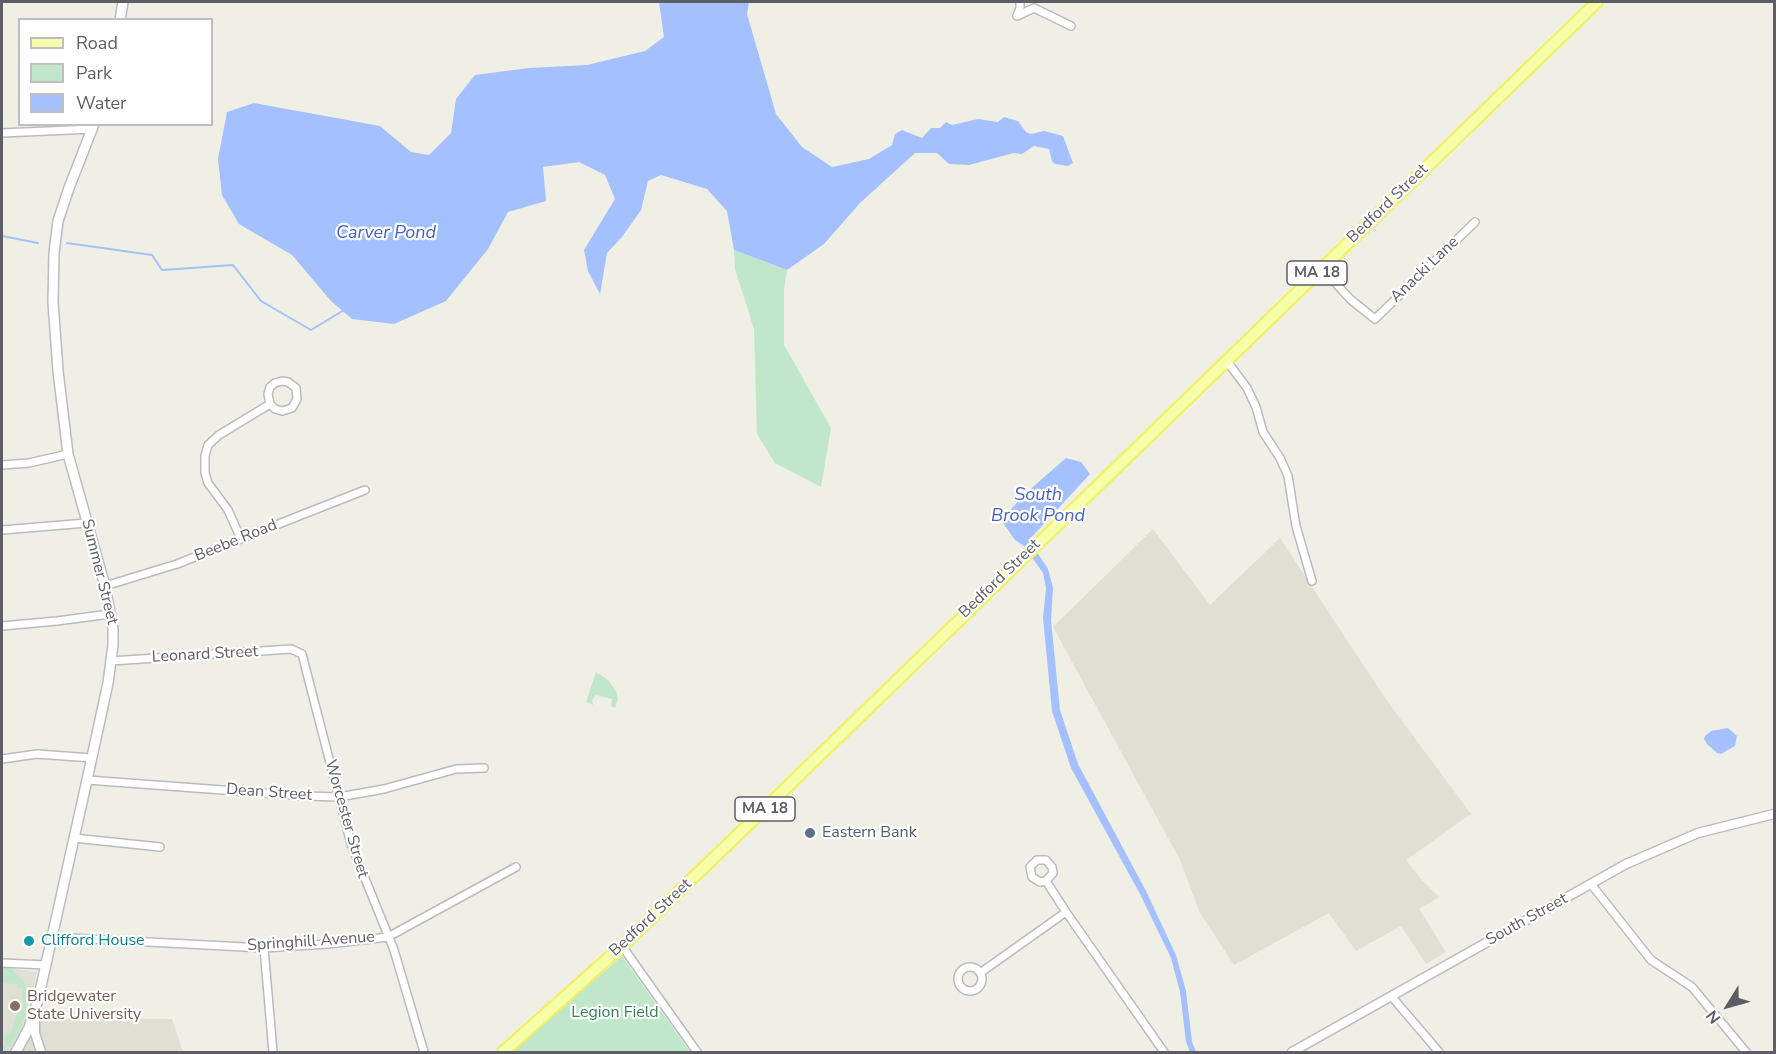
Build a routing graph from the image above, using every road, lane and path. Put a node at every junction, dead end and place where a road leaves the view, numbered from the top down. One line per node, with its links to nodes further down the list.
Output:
1 (123, 2): 4 (main road)
2 (1020, 2): 5 (street)
3 (1597, 2): 9 (main road, Bedford Street / MA 18)
4 (120, 18)
5 (1071, 26)
6 (94, 127): 7 (street); 12 (main road, Summer Street)
7 (2, 133)
8 (1475, 222): 9 (street, Anacki Lane)
9 (1322, 268): 10 (main road, Bedford Street / MA 18)
10 (1226, 360): 18 (street); 38 (main road, Bedford Street / MA 18)
11 (270, 404): 11 (street); 17 (street)
12 (68, 454): 13 (street); 15 (main road, Summer Street)
13 (2, 465)
14 (365, 490): 17 (street, Beebe Road)
15 (87, 523): 16 (street); 19 (main road, Summer Street)
16 (2, 530)
17 (241, 539): 19 (street, Beebe Road)
18 (1312, 581)
19 (105, 586): 20 (main road, Summer Street)
20 (110, 614): 21 (street); 23 (main road, Summer Street)
21 (2, 626)
22 (299, 652): 23 (street, Leonard Street); 28 (street, Worcester Street)
23 (111, 661): 24 (main road, Summer Street)
24 (92, 758): 25 (street); 27 (main road, Summer Street)
25 (2, 759)
26 (484, 768): 28 (street, Dean Street)
27 (87, 780): 28 (street, Dean Street); 30 (main road, Summer Street)
28 (339, 797): 37 (street, Worcester Street)
29 (1774, 814): 34 (street, South Street)
30 (74, 837): 31 (street); 36 (main road, Summer Street)
31 (160, 847)
32 (516, 867): 37 (street, Springhill Avenue)
33 (1047, 881): 35 (street)
34 (1591, 884): 43 (street, South Street); 54 (street)
35 (1066, 912): 42 (street); 51 (street)
36 (52, 937): 39 (street, Springhill Avenue); 41 (main road, Summer Street)
37 (388, 937): 39 (street, Springhill Avenue); 48 (street, Worcester Street)
38 (622, 946): 49 (main road, Bedford Street / MA 18); 50 (street)
39 (264, 948): 47 (street)
40 (2, 963): 41 (street)
41 (46, 965): 44 (main road, Summer Street)
42 (980, 973)
43 (1392, 997): 52 (street, South Street); 53 (street)
44 (35, 1011): 45 (street); 46 (main road, Summer Street)
45 (38, 1052)
46 (16, 1053)
47 (273, 1053)
48 (424, 1053)
49 (503, 1053)
50 (697, 1053)
51 (1164, 1053)
52 (1292, 1053)
53 (1439, 1053)
54 (1746, 1053)

